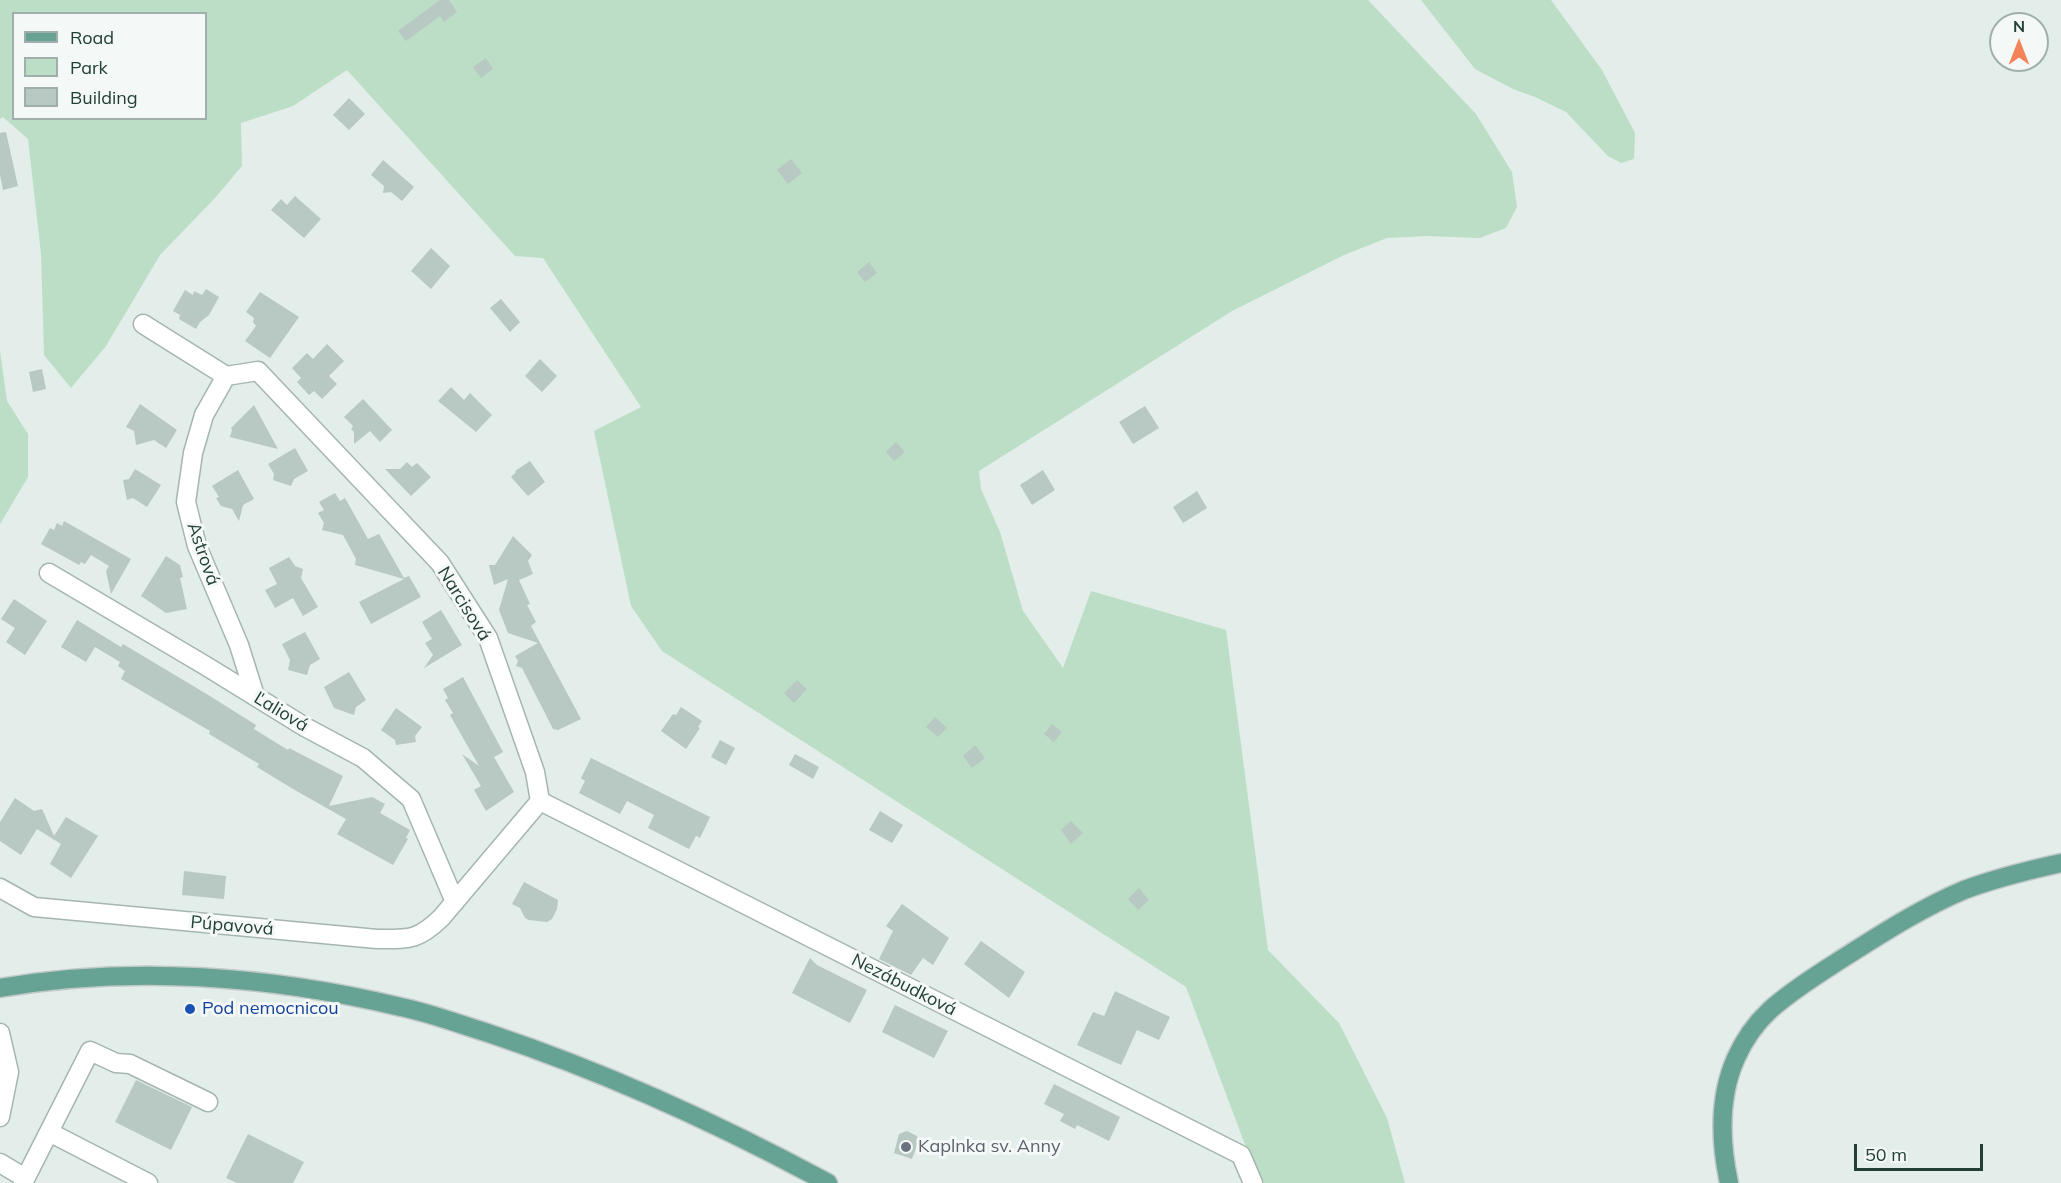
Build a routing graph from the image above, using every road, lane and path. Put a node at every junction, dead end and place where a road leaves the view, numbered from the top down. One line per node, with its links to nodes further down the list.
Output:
1 (142, 324): 2 (street)
2 (226, 376): 4 (street, Astrová); 5 (street, Narcisová)
3 (49, 573): 4 (street, Ľaliová)
4 (255, 696): 8 (street, Ľaliová)
5 (540, 801): 8 (street); 18 (street, Nezábudková)
6 (2061, 863): 19 (main road)
7 (0, 888): 8 (street, Púpavová)
8 (455, 902)
9 (0, 988): 17 (main road)
10 (0, 1033): 12 (street)
11 (208, 1102): 13 (street)
12 (0, 1117)
13 (49, 1132): 15 (street); 16 (street)
14 (0, 1163): 15 (street)
15 (24, 1181)
16 (148, 1183)
17 (828, 1183)
18 (1253, 1183)
19 (1729, 1183)

